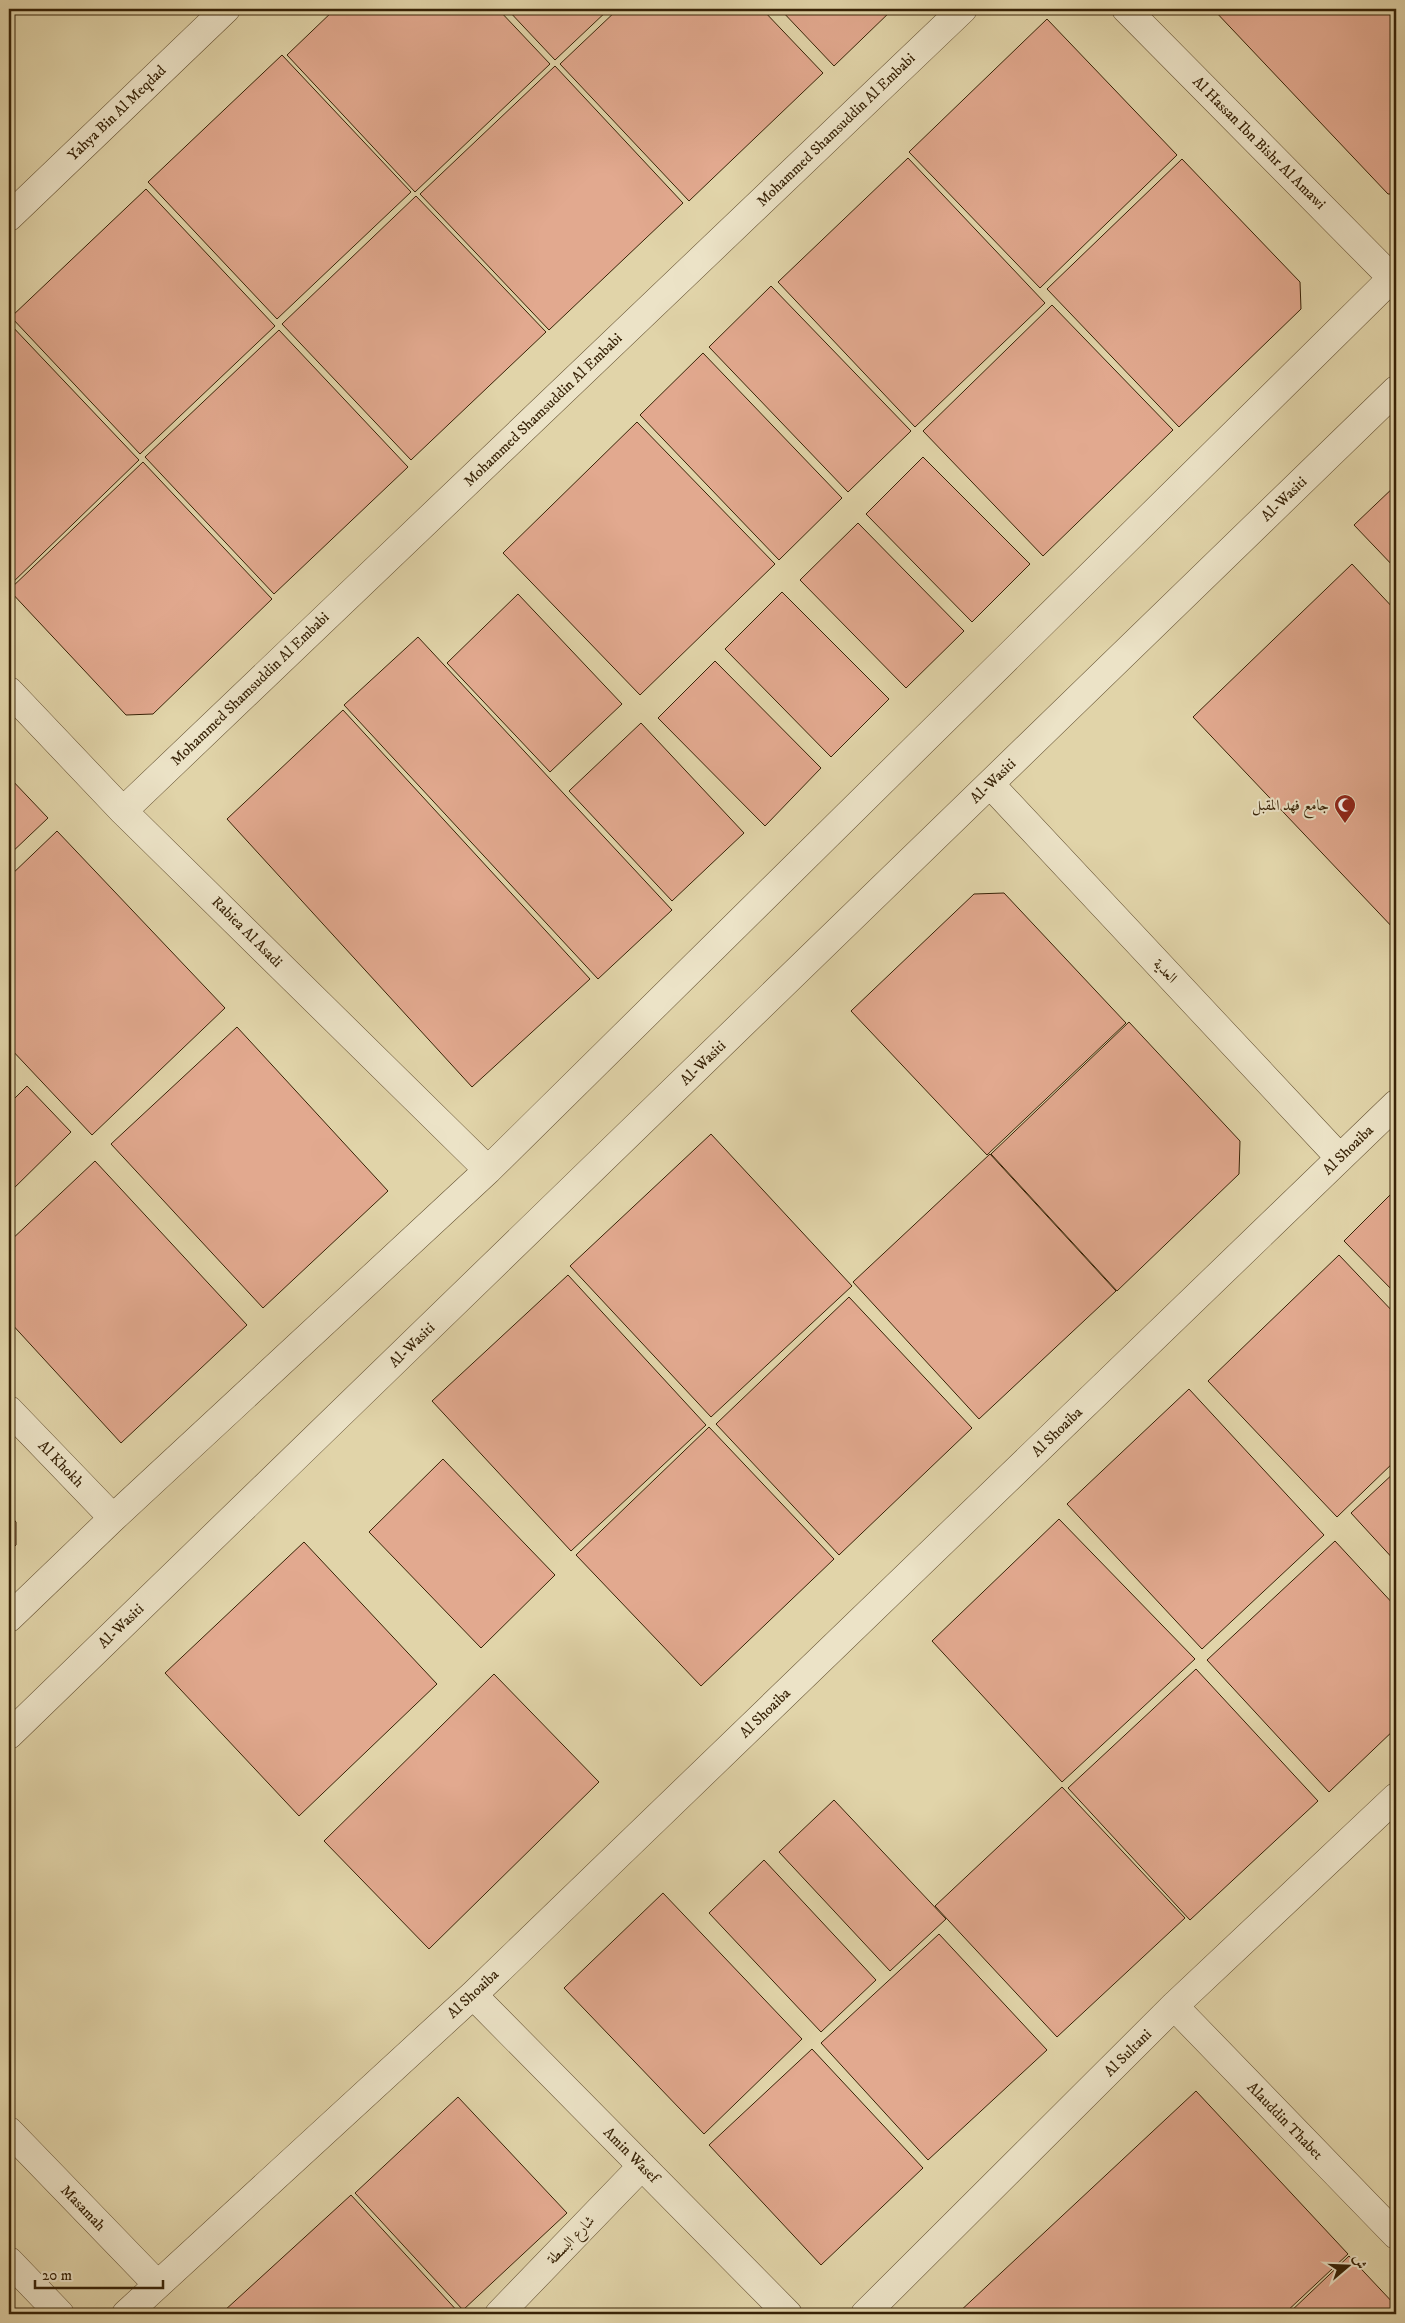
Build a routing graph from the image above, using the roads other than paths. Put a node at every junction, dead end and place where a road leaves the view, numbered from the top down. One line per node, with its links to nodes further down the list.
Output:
1 (226, 9): 4 (street, Yahya Bin Al Meqdad)
2 (963, 9): 9 (street, Mohammed Shamsuddin Al Embabi)
3 (1126, 9): 5 (street, Al Hassan Ibn Bishr Al Amawi)
4 (9, 216)
5 (1394, 276): 12 (street)
6 (1396, 390): 8 (street, Al-Wasiti)
7 (9, 691): 9 (street, Rabiea Al Asadi)
8 (990, 784): 11 (street, العدية); 16 (street, Al-Wasiti)
9 (123, 811): 12 (street, Rabiea Al Asadi)
10 (1396, 1104): 11 (street, Al Shoaiba)
11 (1340, 1158): 18 (street, Al Shoaiba)
12 (488, 1170): 14 (street)
13 (9, 1410): 14 (street, Al Khokh)
14 (113, 1518): 15 (street)
15 (9, 1618)
16 (9, 1735)
17 (1396, 1797): 19 (street, Al Sultani)
18 (473, 1995): 21 (street, Amin Wasef); 24 (street, Al Shoaiba)
19 (1174, 2006): 22 (street, Alauddin Thabet); 29 (street, Al Sultani)
20 (9, 2131): 24 (street, Masamah)
21 (642, 2166): 27 (street, شارع البسطة); 28 (street, Amin Wasef)
22 (1396, 2235)
23 (9, 2261): 25 (street)
24 (158, 2284): 26 (street, Al Shoaiba)
25 (60, 2314)
26 (126, 2314)
27 (499, 2314)
28 (788, 2314)
29 (865, 2314)

